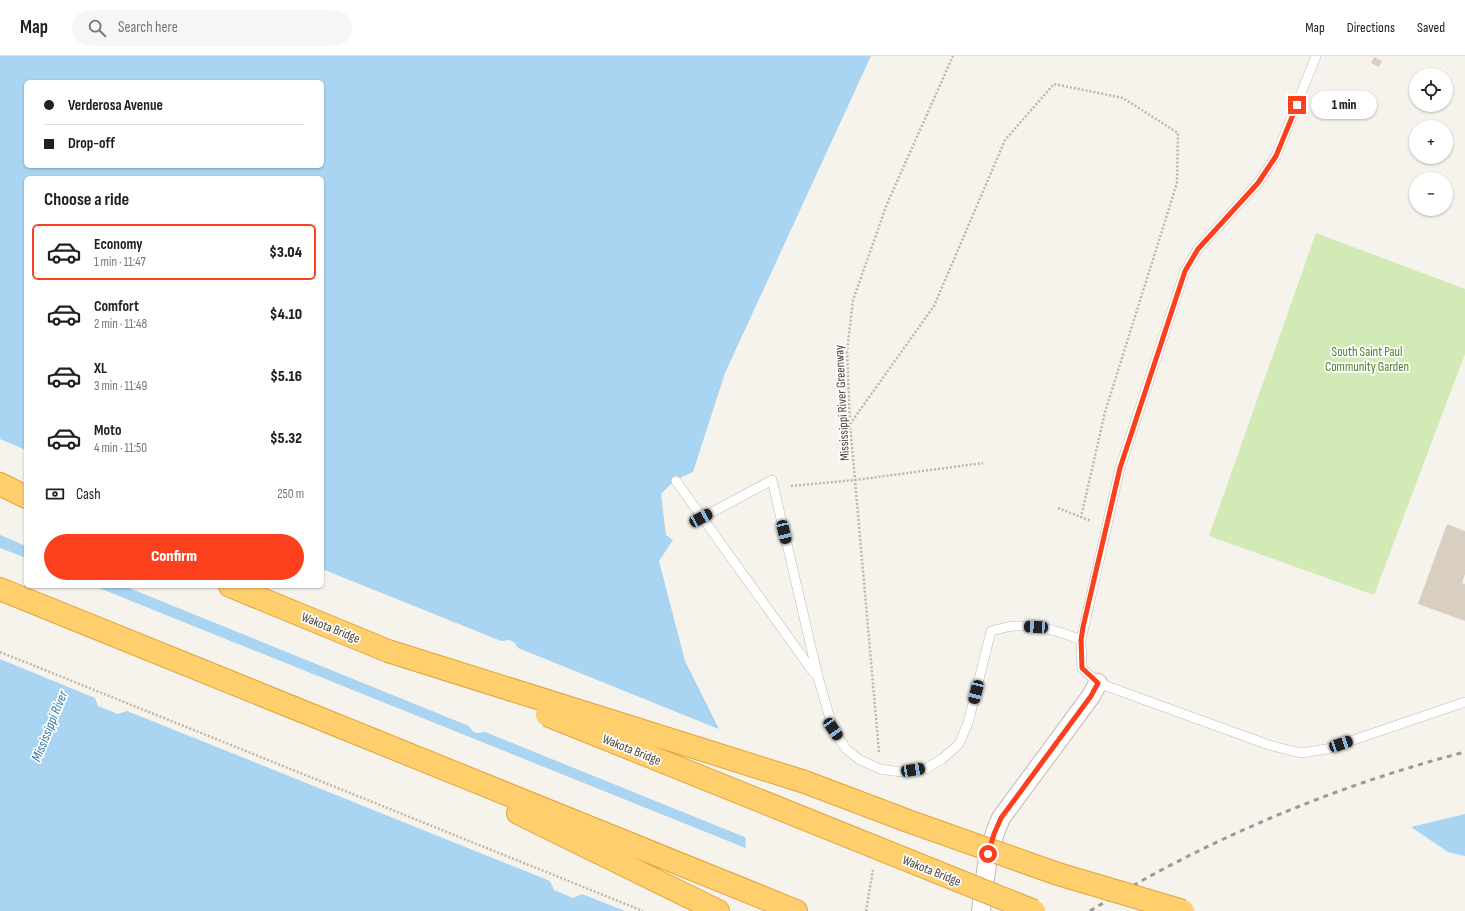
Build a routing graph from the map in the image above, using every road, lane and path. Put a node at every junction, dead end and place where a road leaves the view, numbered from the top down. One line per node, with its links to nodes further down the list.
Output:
1 (954, 56): 3 (path, Mississippi River Greenway)
2 (1316, 56): 18 (lane)
3 (850, 424): 5 (path, Mississippi River Greenway); 12 (path)
4 (983, 463): 5 (path)
5 (855, 480): 8 (path); 25 (path, Mississippi River Greenway)
6 (676, 481): 13 (lane)
7 (0, 484): 10 (highway)
8 (774, 488): 13 (lane); 21 (lane)
9 (0, 493): 11 (highway)
10 (24, 496)
11 (24, 502)
12 (1081, 517)
13 (701, 518): 21 (lane)
14 (235, 588): 19 (highway, Wakota Bridge)
15 (0, 589): 17 (highway)
16 (0, 595): 17 (highway)
17 (62, 614): 24 (highway)
18 (1081, 640): 22 (lane); 25 (lane)
19 (388, 650): 30 (highway, Wakota Bridge, bridge); 31 (highway, bridge)
20 (0, 652): 26 (path)
21 (818, 677): 25 (lane)
22 (1098, 683): 23 (lane); 29 (street)
23 (1465, 702)
24 (358, 734): 27 (highway); 28 (highway)
25 (880, 769)
26 (643, 911)
27 (718, 911)
28 (796, 911)
29 (981, 911)
30 (1034, 911)
31 (1183, 911)

